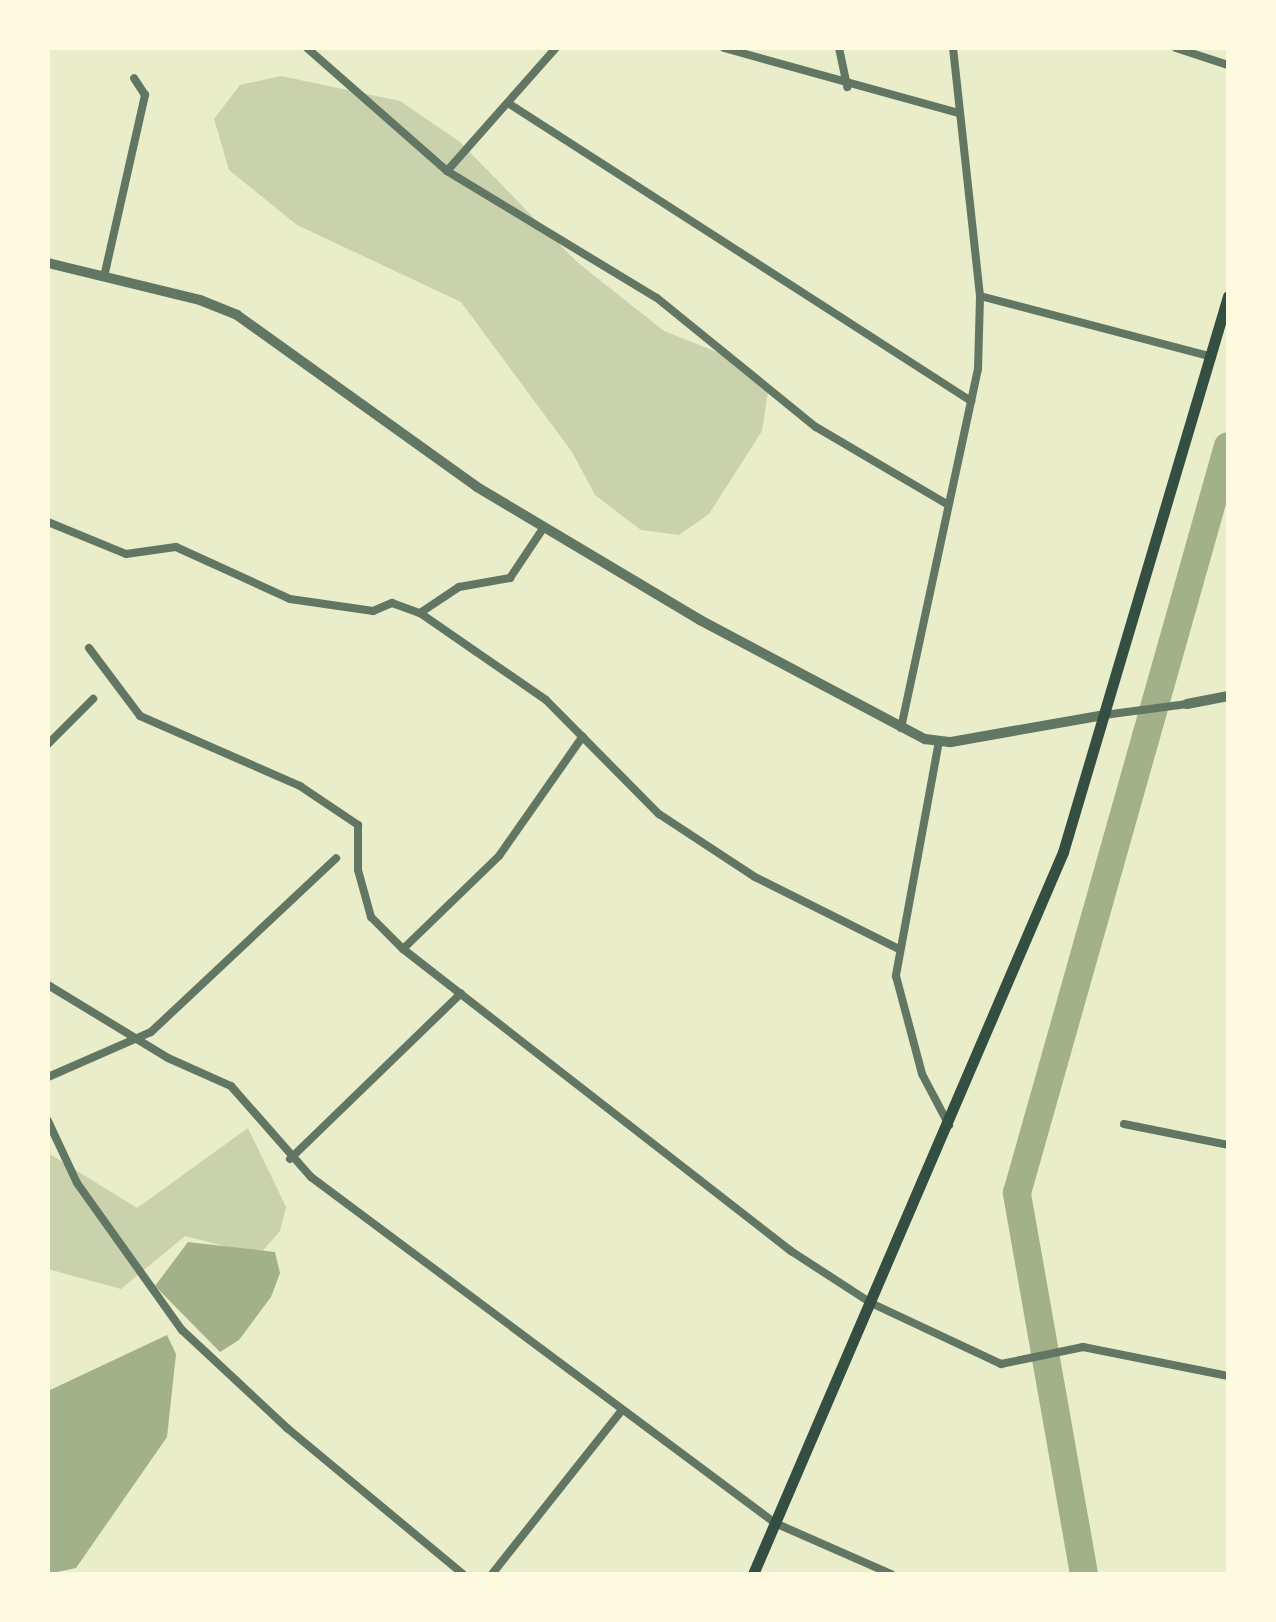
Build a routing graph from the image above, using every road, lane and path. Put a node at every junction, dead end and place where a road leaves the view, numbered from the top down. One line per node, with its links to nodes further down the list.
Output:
1 (307, 48): 12 (street)
2 (556, 48): 10 (street)
3 (724, 48): 9 (street)
4 (838, 48): 9 (street)
5 (952, 48): 11 (street)
6 (1176, 48): 7 (street)
7 (1228, 65)
8 (134, 78): 14 (street)
9 (847, 87): 11 (street)
10 (508, 102): 12 (street); 18 (street)
11 (958, 113): 15 (street)
12 (447, 172): 19 (street)
13 (48, 263): 14 (street)
14 (104, 277): 21 (street)
15 (980, 296): 17 (street); 18 (street)
16 (1228, 296): 17 (main road)
17 (1215, 358): 27 (main road)
18 (971, 401): 19 (street)
19 (945, 503): 28 (street)
20 (48, 522): 22 (street)
21 (544, 527): 22 (street); 28 (street)
22 (420, 612): 29 (street)
23 (89, 648): 34 (street)
24 (1228, 696): 26 (street)
25 (93, 699): 31 (street)
26 (1187, 704): 27 (street)
27 (1104, 715): 30 (street); 41 (main road)
28 (901, 728): 30 (street)
29 (583, 736): 33 (street); 34 (street)
30 (940, 741): 33 (street)
31 (48, 744)
32 (336, 858): 37 (street)
33 (897, 948): 41 (street)
34 (403, 949): 36 (street)
35 (48, 985): 37 (street)
36 (460, 993): 43 (street); 44 (street)
37 (141, 1040): 38 (street); 43 (street)
38 (48, 1077)
39 (48, 1121): 48 (street)
40 (1124, 1124): 42 (street)
41 (949, 1125): 44 (main road)
42 (1228, 1145)
43 (290, 1160): 46 (street)
44 (870, 1303): 45 (street); 47 (main road)
45 (1228, 1376)
46 (622, 1410): 47 (street); 49 (street)
47 (775, 1524): 50 (main road); 51 (street)
48 (463, 1574)
49 (492, 1574)
50 (753, 1574)
51 (891, 1574)

